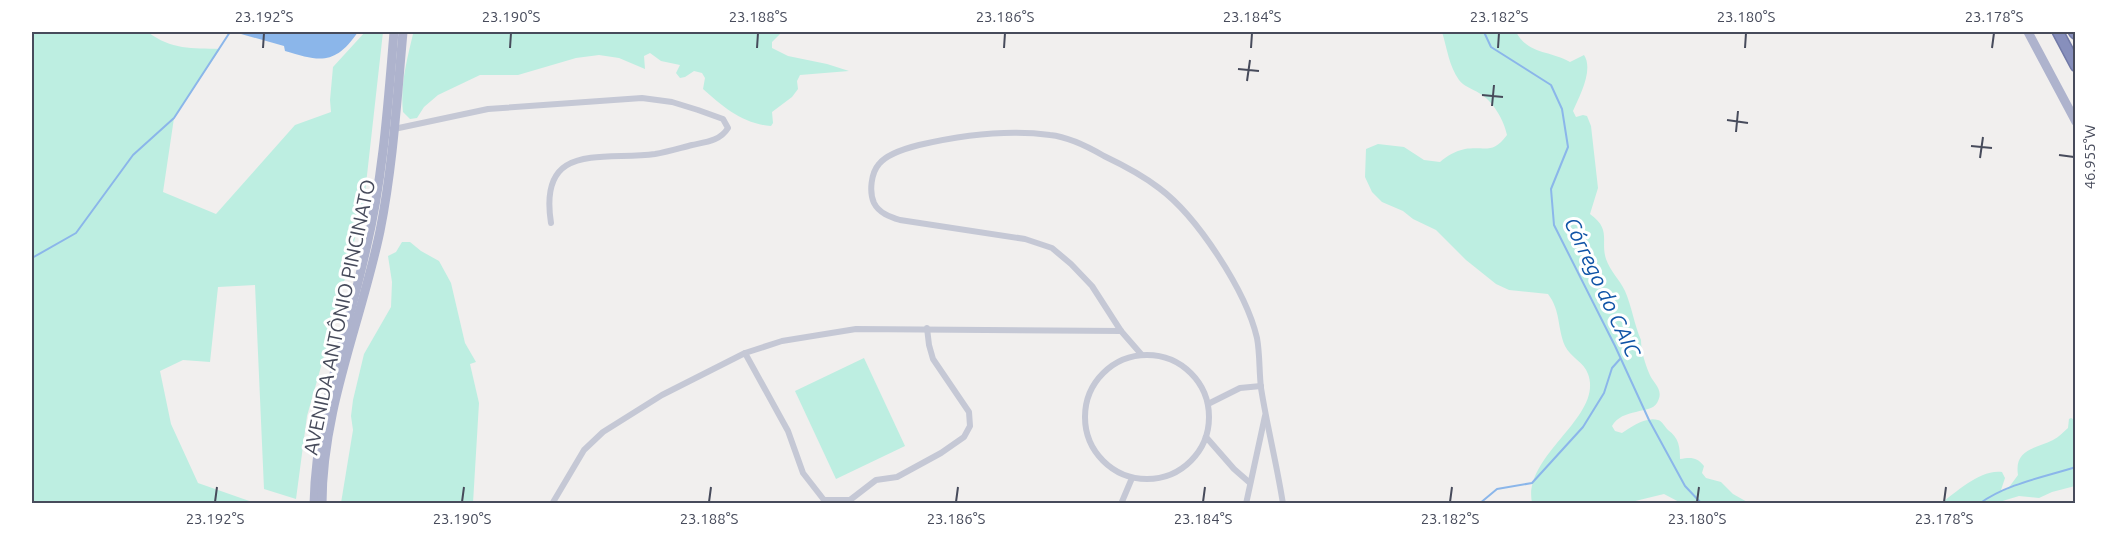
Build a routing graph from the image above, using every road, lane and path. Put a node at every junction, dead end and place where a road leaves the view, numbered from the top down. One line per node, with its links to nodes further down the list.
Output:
1 (394, 32): 19 (main road, AVENIDA ANTÔNIO PINCINATO)
2 (403, 32): 7 (main road, AVENIDA ANTÔNIO PINCINATO)
3 (2028, 32): 6 (main road)
4 (2058, 32): 5 (highway)
5 (2076, 66)
6 (2076, 122)
7 (394, 129): 8 (street); 20 (main road, AVENIDA ANTÔNIO PINCINATO)
8 (551, 223)
9 (927, 328): 10 (street); 11 (street); 11 (street)
10 (1121, 331): 12 (street); 13 (street)
11 (745, 353): 21 (street)
12 (1141, 354): 14 (street); 17 (street)
13 (1261, 386): 14 (street); 15 (street)
14 (1208, 404): 16 (street)
15 (1266, 412): 18 (street); 24 (street)
16 (1206, 437): 17 (street); 18 (street)
17 (1132, 478): 22 (street)
18 (1250, 483): 23 (street)
19 (314, 504)
20 (322, 504)
21 (552, 504)
22 (1121, 504)
23 (1246, 504)
24 (1283, 504)

